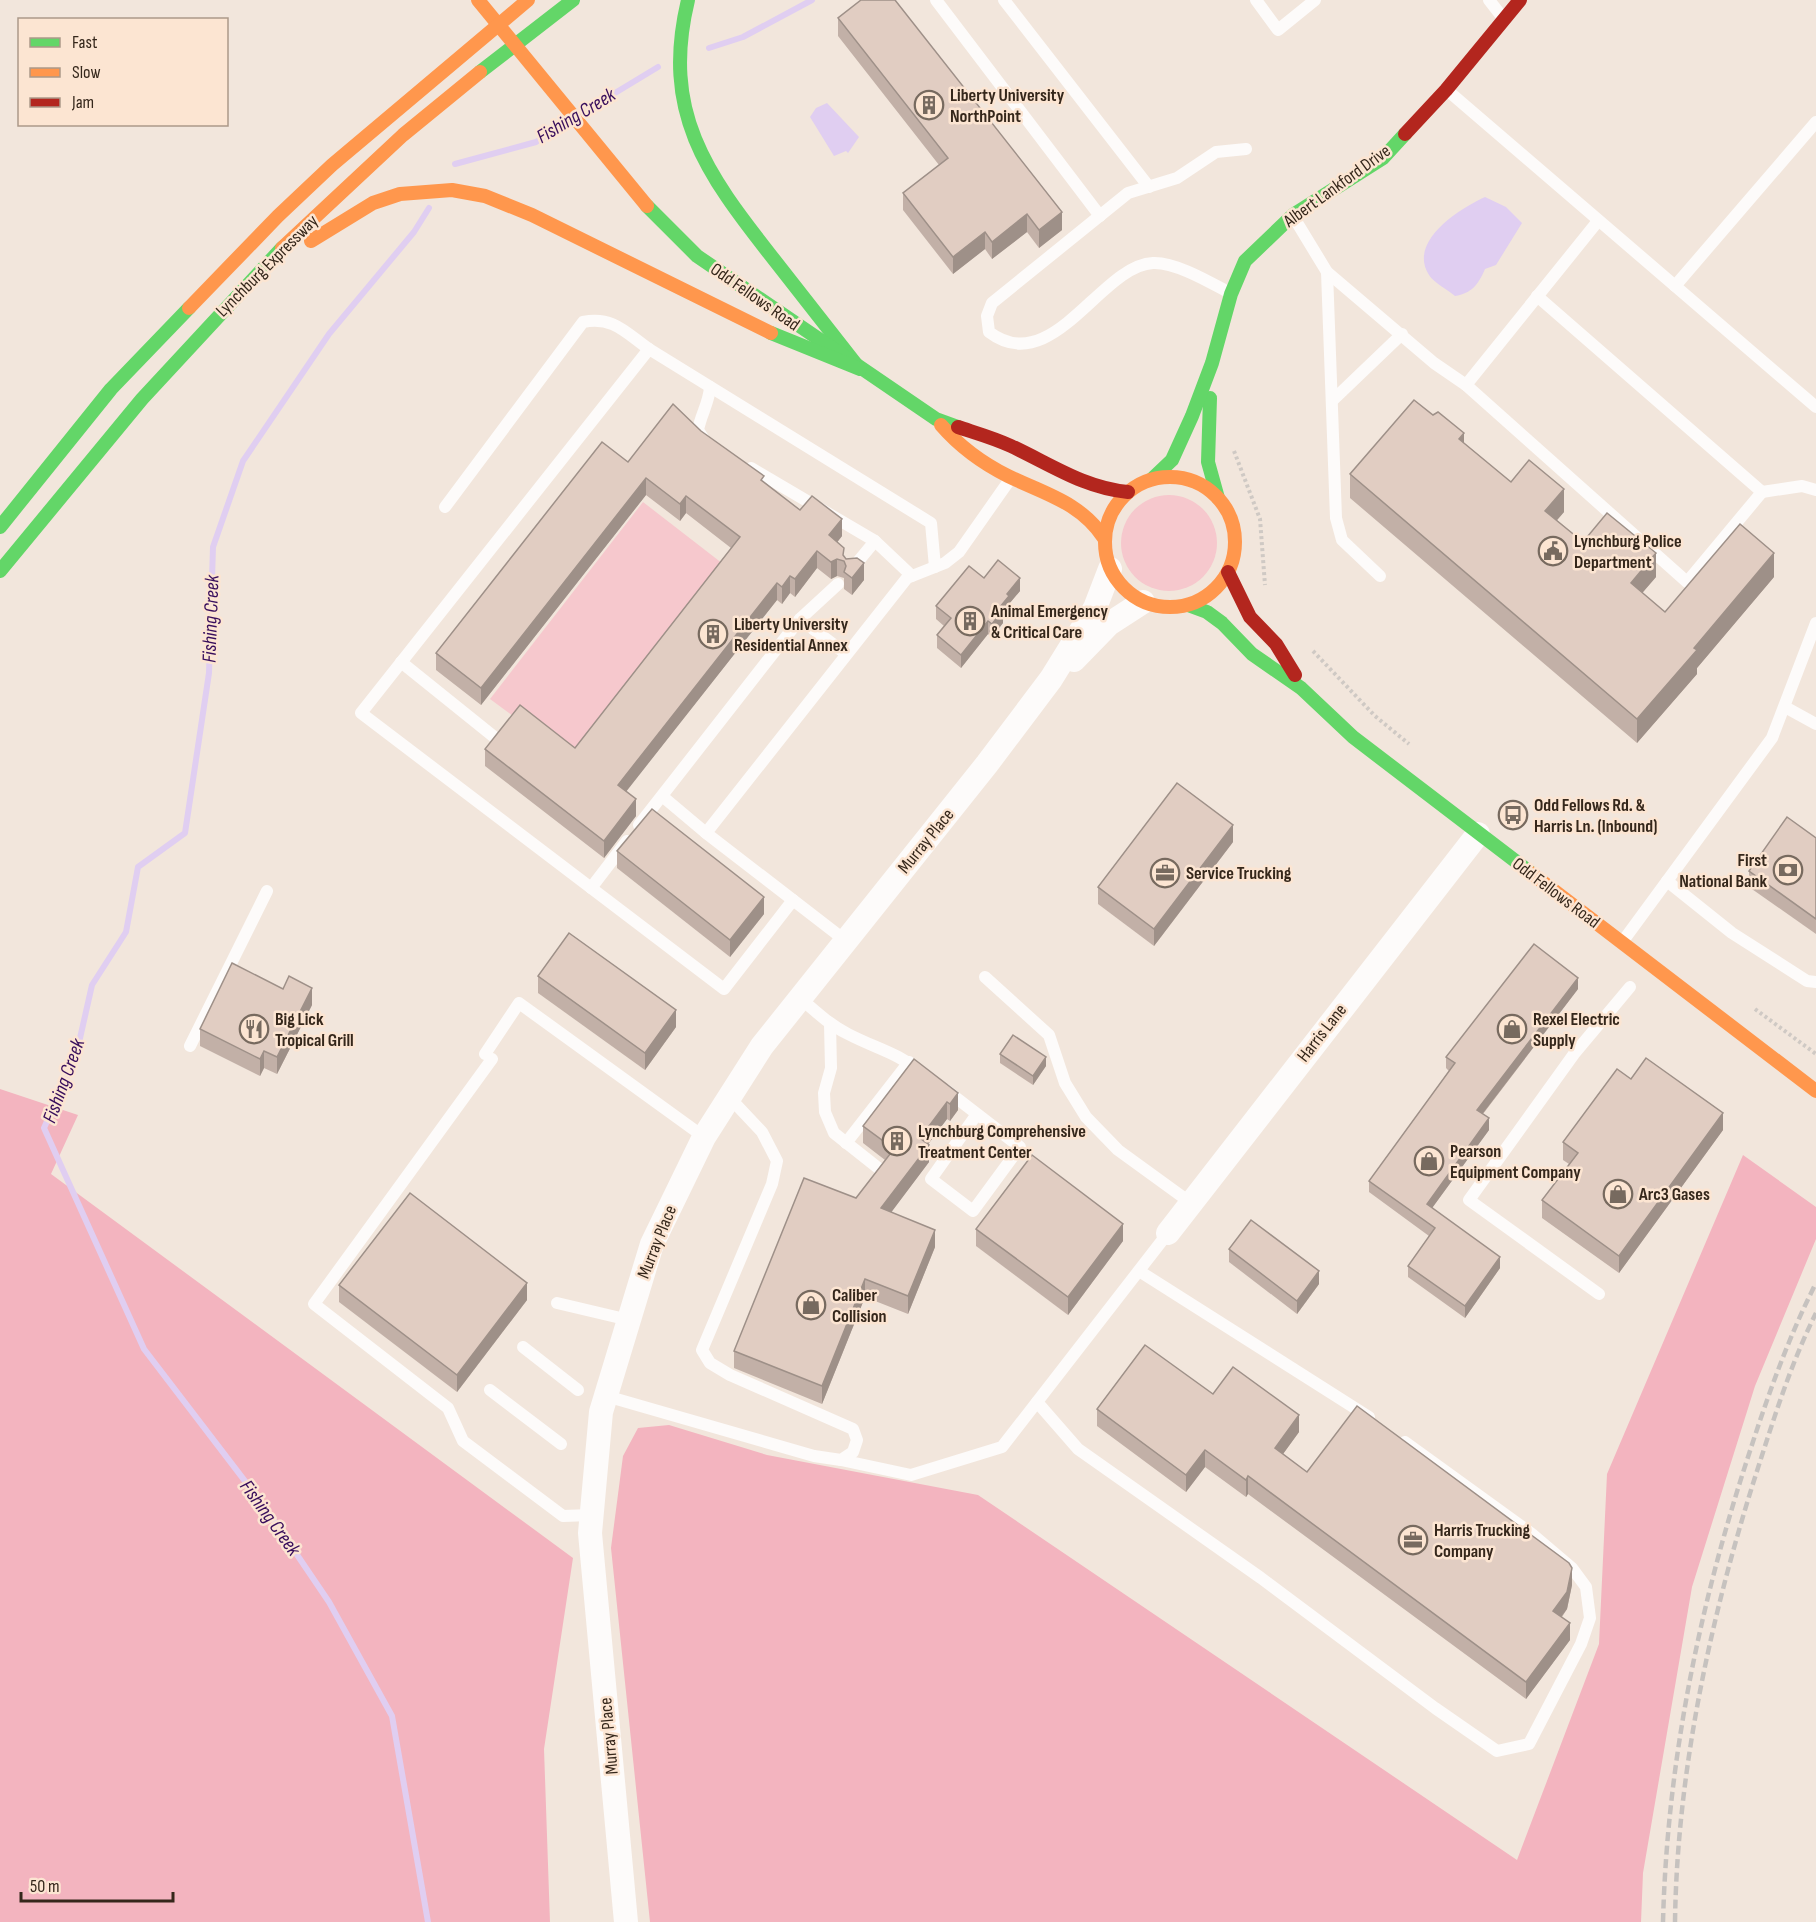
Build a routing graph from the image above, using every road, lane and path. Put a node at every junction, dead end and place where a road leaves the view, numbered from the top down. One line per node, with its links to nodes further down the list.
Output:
1 (478, 0): 29 (main road, Odd Fellows Road)
2 (517, 0): 12 (main road)
3 (528, 0): 12 (main road, Lynchburg Expressway)
4 (573, 0): 22 (main road, Lynchburg Expressway)
5 (688, 0): 29 (main road)
6 (936, 0): 19 (lane)
7 (1004, 0): 17 (lane)
8 (1256, 0): 9 (lane)
9 (1316, 0)
10 (1489, 0): 13 (lane)
11 (1520, 0): 13 (main road, Albert Lankford Drive)
12 (504, 18): 45 (main road, Lynchburg Expressway)
13 (1504, 18): 14 (main road, Albert Lankford Drive)
14 (1446, 90): 18 (main road, Albert Lankford Drive); 20 (lane)
15 (1816, 122): 23 (lane)
16 (1246, 149): 17 (lane)
17 (1149, 187): 19 (lane)
18 (1293, 215): 21 (lane); 24 (main road, Albert Lankford Drive)
19 (1100, 216): 24 (lane)
20 (1598, 220): 23 (lane); 25 (lane)
21 (1327, 272): 26 (lane); 32 (lane)
22 (250, 282): 29 (main road); 51 (main road, Lynchburg Expressway)
23 (1675, 286): 33 (lane)
24 (1231, 294): 28 (main road, Albert Lankford Drive)
25 (1537, 296): 30 (lane); 42 (lane)
26 (1402, 334): 30 (lane); 32 (lane)
27 (649, 349): 31 (lane); 44 (lane); 63 (lane)
28 (1212, 363): 39 (main road, Albert Lankford Drive); 43 (main road, Albert Lankford Drive)
29 (860, 369): 34 (main road, Odd Fellows Road)
30 (1466, 385): 42 (lane)
31 (710, 387): 36 (lane); 48 (lane)
32 (1333, 400): 54 (lane)
33 (1816, 407)
34 (936, 419): 38 (main road, Odd Fellows Road); 41 (main road, Odd Fellows Road)
35 (1231, 442): 56 (path)
36 (716, 447)
37 (736, 459): 47 (lane)
38 (1011, 477): 46 (main road, Odd Fellows Road); 48 (lane)
39 (1152, 479): 41 (main road); 43 (main road)
40 (1816, 490): 42 (lane)
41 (1128, 492): 46 (main road)
42 (1762, 492)
43 (1218, 498): 52 (main road)
44 (445, 507)
45 (0, 527)
46 (1104, 538): 49 (main road)
47 (875, 542): 50 (lane); 53 (lane)
48 (935, 567): 53 (lane)
49 (1110, 569): 57 (main road); 64 (street, Murray Place)
50 (851, 570)
51 (0, 571)
52 (1228, 572): 58 (main road); 65 (main road, Odd Fellows Road)
53 (912, 576): 62 (lane)
54 (1380, 576)
55 (838, 584): 59 (lane)
56 (1267, 591)
57 (1143, 602): 58 (main road); 64 (street, Murray Place)
58 (1188, 605): 65 (main road, Odd Fellows Road)
59 (800, 619): 62 (lane); 70 (lane)
60 (1816, 623): 66 (lane)
61 (1310, 648): 69 (path)
62 (846, 654): 71 (lane)
63 (401, 662): 68 (lane); 74 (lane)
64 (1051, 679): 77 (street, Murray Place)
65 (1301, 688): 72 (main road, Odd Fellows Road)
66 (1785, 707): 67 (lane); 73 (lane)
67 (1816, 724)
68 (493, 736)
69 (1416, 749)
70 (662, 796): 71 (lane); 74 (lane)
71 (706, 833): 76 (lane)
72 (1478, 834): 78 (main road, Odd Fellows Road); 94 (street, Harris Lane)
73 (1666, 881): 78 (lane); 80 (lane)
74 (591, 888): 76 (lane)
75 (267, 891): 84 (lane)
76 (793, 900): 77 (lane)
77 (846, 941): 82 (street, Murray Place)
78 (1622, 942): 88 (main road, Odd Fellows Road)
79 (985, 977): 94 (lane)
80 (1811, 981)
81 (1630, 987): 97 (lane)
82 (800, 998): 83 (lane); 89 (street, Murray Place)
83 (830, 1024): 87 (lane); 92 (lane)
84 (190, 1046)
85 (1807, 1047): 86 (path)
86 (1816, 1054)
87 (909, 1062): 90 (lane); 92 (lane)
88 (1816, 1091)
89 (729, 1097): 91 (street, Murray Place); 106 (lane)
90 (977, 1114): 90 (lane)
91 (704, 1137): 99 (street, Murray Place); 107 (lane)
92 (846, 1143): 93 (lane)
93 (882, 1171)
94 (1191, 1203): 95 (street, Harris Lane)
95 (1168, 1233): 96 (lane)
96 (1139, 1271): 104 (lane); 104 (lane)
97 (1599, 1294)
98 (557, 1303): 99 (lane)
99 (629, 1320): 103 (street, Murray Place)
100 (523, 1347): 101 (lane)
101 (578, 1389)
102 (490, 1390): 105 (lane)
103 (606, 1396): 106 (lane); 107 (street, Murray Place)
104 (1037, 1402): 106 (lane)
105 (561, 1444)
106 (841, 1460)
107 (591, 1515): 108 (street, Murray Place)
108 (626, 1922)

